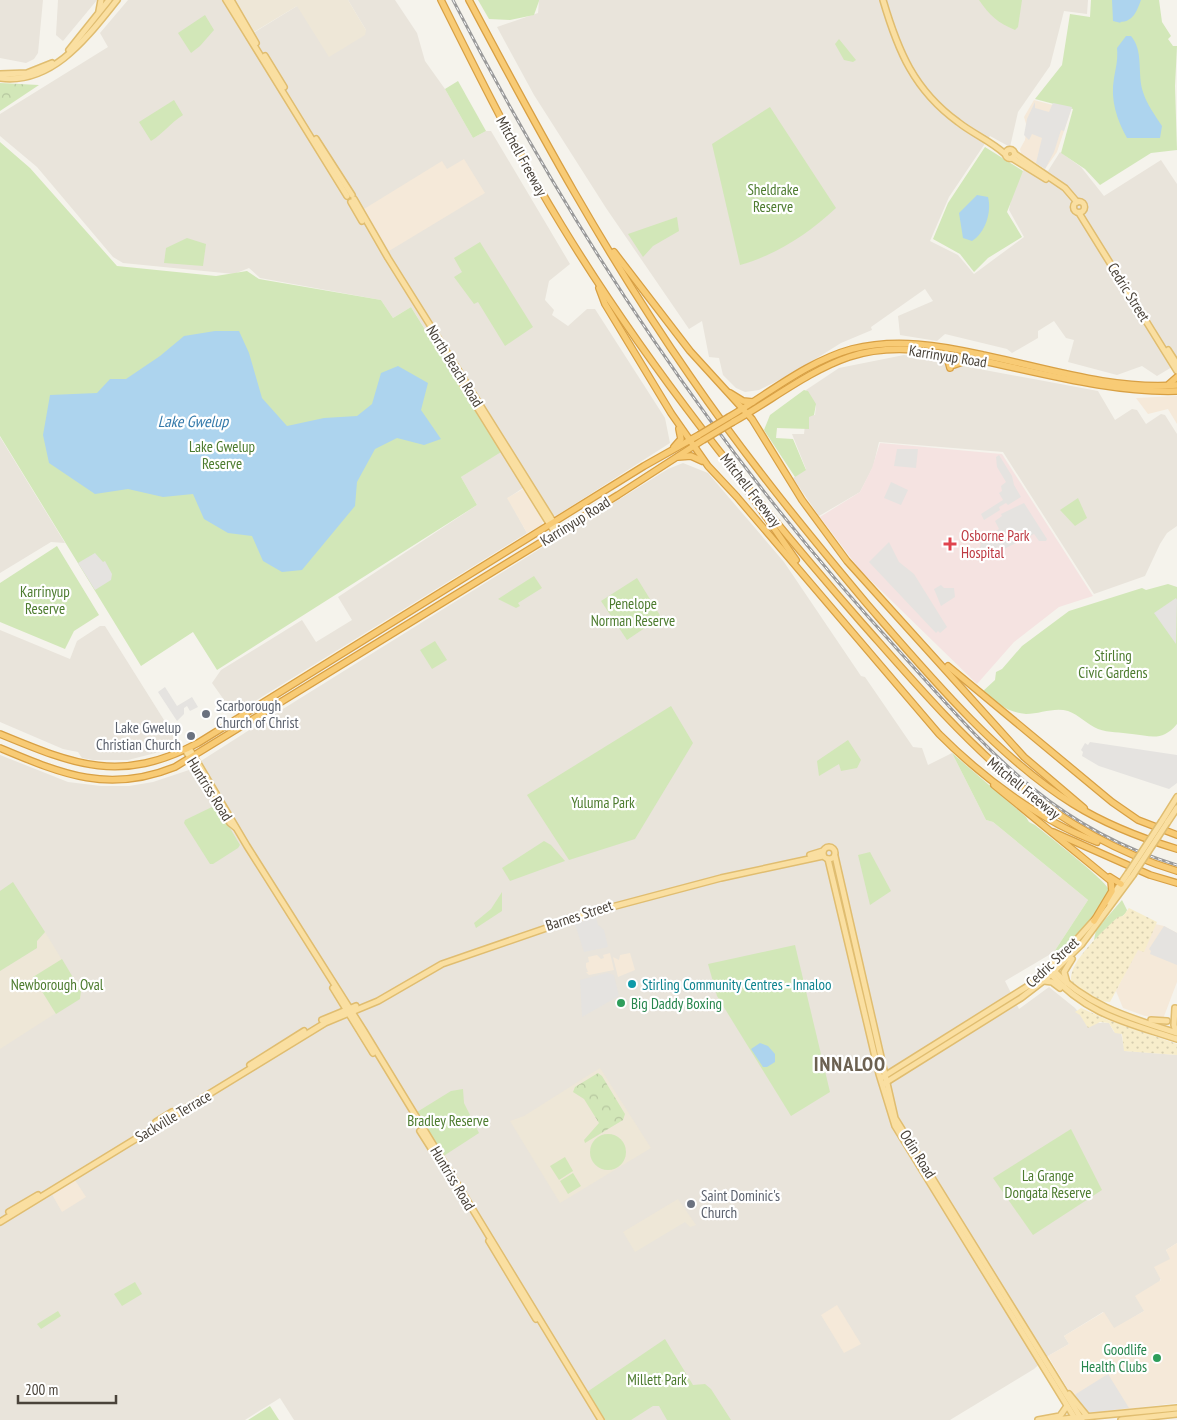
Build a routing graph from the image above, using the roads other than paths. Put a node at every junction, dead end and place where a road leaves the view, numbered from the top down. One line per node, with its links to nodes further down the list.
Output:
1 (102, 0): 9 (main road)
2 (109, 0): 9 (main road)
3 (117, 0): 10 (main road)
4 (226, 0): 11 (main road, North Beach Road)
5 (231, 0): 11 (main road, North Beach Road)
6 (441, 0): 15 (highway, Mitchell Freeway)
7 (469, 0): 14 (highway, Mitchell Freeway)
8 (883, 0): 12 (main road, Cedric Street)
9 (97, 16): 10 (main road)
10 (0, 76)
11 (351, 198): 41 (main road, North Beach Road)
12 (1076, 203): 13 (main road, Cedric Street); 13 (main road, Cedric Street)
13 (1081, 211): 20 (main road, Cedric Street); 21 (main road, Cedric Street)
14 (599, 233): 23 (highway); 54 (highway, Mitchell Freeway)
15 (593, 275): 30 (highway); 39 (highway, Mitchell Freeway)
16 (946, 353): 18 (highway, Karrinyup Road); 19 (highway, Karrinyup Road); 19 (highway)
17 (831, 357): 18 (highway); 25 (highway, Karrinyup Road); 28 (highway, Karrinyup Road)
18 (849, 357): 27 (highway, Karrinyup Road)
19 (972, 359): 26 (highway, Karrinyup Road)
20 (1177, 364)
21 (1177, 372)
22 (1177, 377): 25 (highway)
23 (721, 385): 28 (highway); 29 (highway)
24 (1177, 385): 25 (highway, Karrinyup Road)
25 (1162, 386)
26 (1177, 391)
27 (773, 399): 31 (highway, Karrinyup Road); 33 (highway)
28 (753, 402): 29 (highway, Karrinyup Road)
29 (741, 409): 31 (highway); 32 (highway, Karrinyup Road)
30 (671, 413): 34 (highway); 35 (highway)
31 (748, 414): 32 (highway, Karrinyup Road); 33 (highway)
32 (731, 419): 34 (highway, Karrinyup Road, bridge)
33 (758, 428): 44 (highway)
34 (691, 443): 35 (highway, Karrinyup Road); 36 (highway, Karrinyup Road); 38 (highway)
35 (660, 457): 37 (highway, Karrinyup Road)
36 (675, 457): 38 (highway); 40 (highway, Karrinyup Road)
37 (644, 466): 40 (highway); 41 (highway, Karrinyup Road)
38 (708, 466): 43 (highway)
39 (737, 473): 43 (highway); 58 (highway, Mitchell Freeway)
40 (649, 475): 42 (highway, Karrinyup Road)
41 (552, 524): 42 (main road, North Beach Road); 45 (highway, Karrinyup Road)
42 (557, 532): 46 (highway, Karrinyup Road)
43 (829, 604): 50 (highway)
44 (933, 654): 54 (highway); 57 (highway)
45 (269, 699): 46 (highway); 49 (highway, Karrinyup Road)
46 (274, 708): 51 (highway, Karrinyup Road)
47 (0, 734): 49 (highway, Karrinyup Road)
48 (0, 748): 51 (highway, Karrinyup Road)
49 (187, 749): 51 (main road, Huntriss Road)
50 (963, 756): 55 (highway); 58 (highway)
51 (193, 758): 74 (main road, Huntriss Road)
52 (1177, 798): 56 (main road, Cedric Street)
53 (1177, 808): 56 (main road, Cedric Street)
54 (1096, 817): 59 (highway, Mitchell Freeway)
55 (1037, 822): 62 (highway); 64 (highway)
56 (1164, 822): 65 (main road, Cedric Street, bridge)
57 (1177, 835)
58 (1118, 849): 63 (highway, Mitchell Freeway)
59 (1177, 849)
60 (825, 856): 61 (main road); 61 (main road); 72 (main road, Barnes Street); 74 (main road, Barnes Street); 82 (main road, Odin Road)
61 (834, 856): 81 (main road, Odin Road)
62 (1099, 871): 65 (highway); 66 (highway)
63 (1177, 871)
64 (1177, 883)
65 (1124, 884): 66 (main road, Cedric Street); 67 (main road, Cedric Street)
66 (1094, 921): 68 (main road, Cedric Street)
67 (1081, 945): 68 (main road, Cedric Street); 70 (main road)
68 (1051, 971): 69 (main road, Cedric Street); 70 (main road); 71 (main road); 80 (main road, Cedric Street)
69 (1044, 981): 71 (main road); 83 (main road, Cedric Street)
70 (1068, 986): 76 (main road)
71 (1073, 996): 79 (main road)
72 (368, 1006): 74 (main road, Barnes Street); 75 (main road)
73 (1176, 1008): 78 (main road)
74 (348, 1010): 75 (main road, Huntriss Road); 84 (main road, Sackville Terrace); 85 (main road, Sackville Terrace); 90 (main road, Huntriss Road)
75 (356, 1020): 90 (main road, Huntriss Road)
76 (1143, 1021): 77 (main road); 78 (main road)
77 (1167, 1021)
78 (1177, 1032)
79 (1177, 1039)
80 (910, 1060): 81 (main road); 82 (main road, Cedric Street)
81 (881, 1061): 82 (main road, Odin Road)
82 (882, 1077): 83 (main road, Odin Road)
83 (884, 1084): 86 (main road, Odin Road); 89 (main road, Odin Road)
84 (0, 1218)
85 (0, 1222)
86 (1067, 1406): 89 (main road, Odin Road); 91 (main road)
87 (1177, 1408): 89 (main road)
88 (1177, 1414): 94 (main road)
89 (1080, 1418): 92 (main road)
90 (600, 1420)
91 (1038, 1420)
92 (1054, 1420)
93 (1121, 1420): 94 (main road)
94 (1127, 1420)

